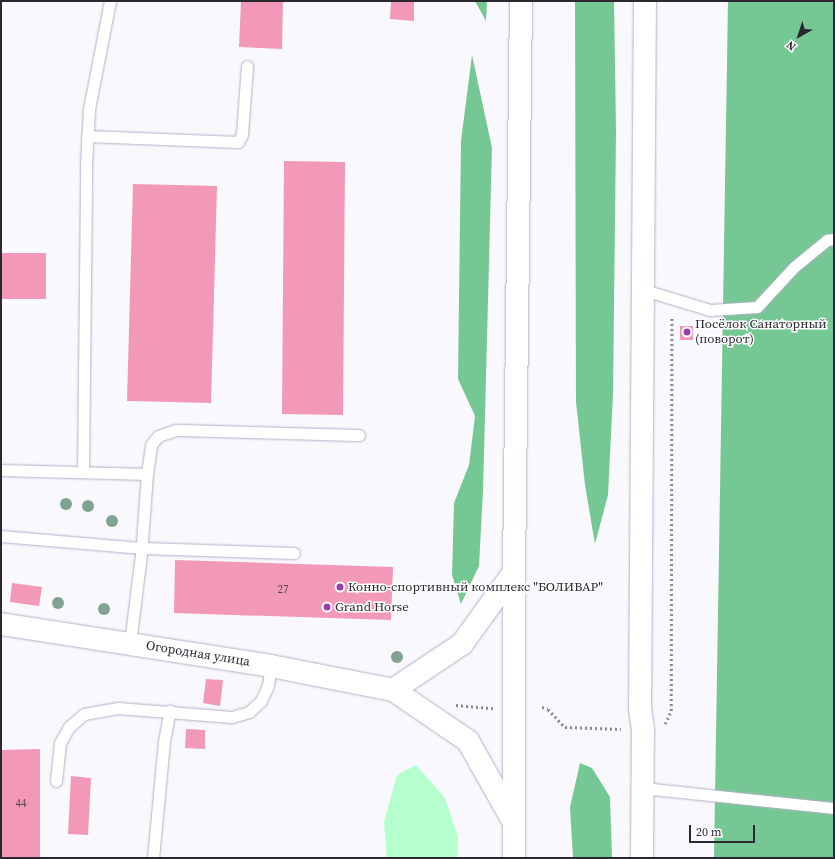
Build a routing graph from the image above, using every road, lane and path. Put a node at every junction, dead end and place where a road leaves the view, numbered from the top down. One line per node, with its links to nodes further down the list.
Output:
1 (110, 1): 5 (lane)
2 (520, 1): 16 (main road)
3 (645, 1): 7 (main road)
4 (247, 66): 5 (lane)
5 (87, 136): 11 (lane)
6 (834, 239): 8 (lane)
7 (644, 290): 8 (lane); 26 (main road)
8 (672, 299): 23 (path)
9 (359, 435): 12 (lane)
10 (1, 470): 11 (lane)
11 (83, 472): 12 (lane)
12 (147, 474): 14 (lane)
13 (1, 536): 14 (lane)
14 (142, 548): 15 (lane); 18 (lane)
15 (294, 553)
16 (514, 572): 20 (main road); 28 (main road)
17 (1, 624): 18 (main road, Огородная улица)
18 (130, 643): 19 (main road, Огородная улица)
19 (270, 666): 20 (main road, Огородная улица); 22 (lane)
20 (393, 690): 28 (main road)
21 (542, 707): 24 (path)
22 (170, 711): 25 (lane); 29 (lane)
23 (664, 727)
24 (624, 729)
25 (56, 781)
26 (643, 788): 27 (lane); 31 (main road)
27 (834, 808)
28 (514, 821): 30 (main road)
29 (153, 858)
30 (514, 858)
31 (642, 858)

